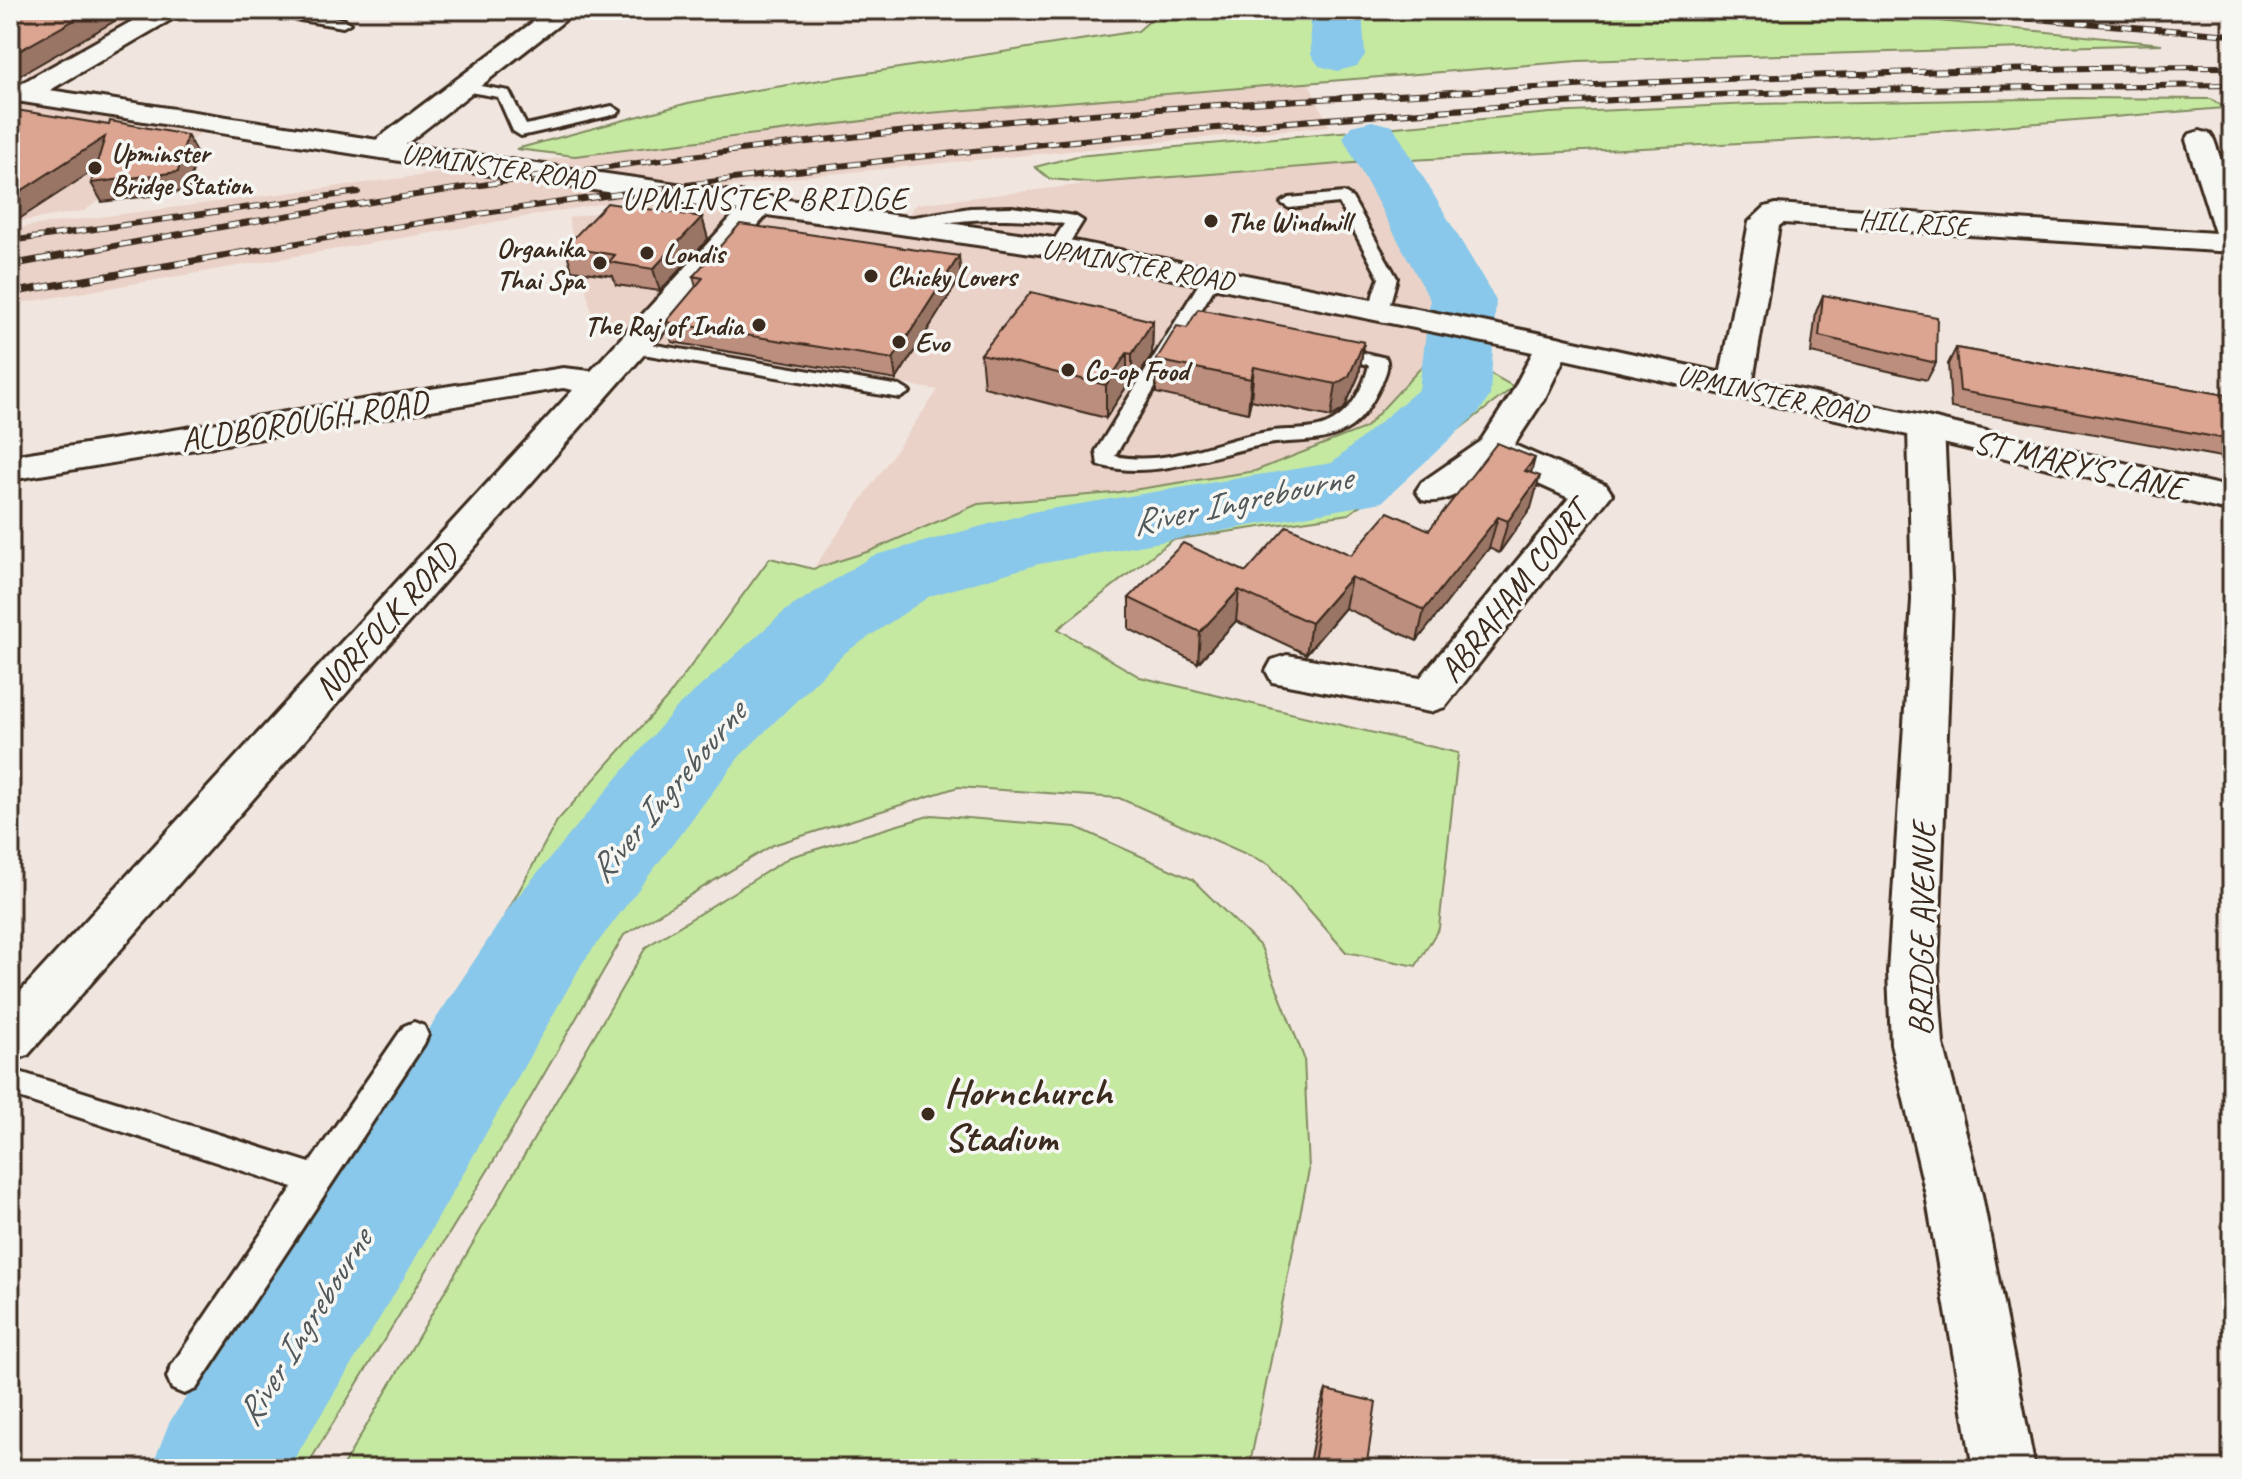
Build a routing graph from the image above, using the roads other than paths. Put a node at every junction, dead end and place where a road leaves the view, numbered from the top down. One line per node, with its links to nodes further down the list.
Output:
1 (170, 10): 6 (street)
2 (264, 10): 4 (lane)
3 (565, 10): 5 (street)
4 (343, 23)
5 (463, 87): 7 (lane); 9 (street)
6 (16, 93): 9 (street, UPMINSTER ROAD)
7 (612, 111)
8 (2200, 140): 12 (street)
9 (382, 149): 10 (street, UPMINSTER ROAD)
10 (761, 203): 14 (street, UPMINSTER ROAD); 20 (street, NORFOLK ROAD)
11 (1289, 203): 15 (lane)
12 (2232, 237)
13 (2232, 243): 22 (street, HILL RISE)
14 (1212, 277): 15 (street, UPMINSTER ROAD); 16 (lane)
15 (1381, 310): 19 (street, UPMINSTER ROAD)
16 (1186, 318): 17 (lane); 18 (lane)
17 (1245, 331)
18 (1305, 345)
19 (1553, 346): 22 (street, UPMINSTER ROAD); 25 (street)
20 (632, 347): 21 (street, NORFOLK ROAD); 23 (lane)
21 (599, 382): 26 (street, ALDBOROUGH ROAD); 31 (street, NORFOLK ROAD)
22 (1735, 386): 24 (street, UPMINSTER ROAD)
23 (900, 392)
24 (1926, 428): 28 (street, ST MARY'S LANE); 35 (street, BRIDGE AVENUE)
25 (1493, 450): 27 (street); 29 (street, ABRAHAM COURT)
26 (10, 468)
27 (1435, 491)
28 (2232, 500)
29 (1287, 671)
30 (414, 1035): 33 (lane)
31 (10, 1039)
32 (10, 1082): 33 (lane)
33 (316, 1180): 34 (lane)
34 (184, 1377)
35 (2004, 1469)

